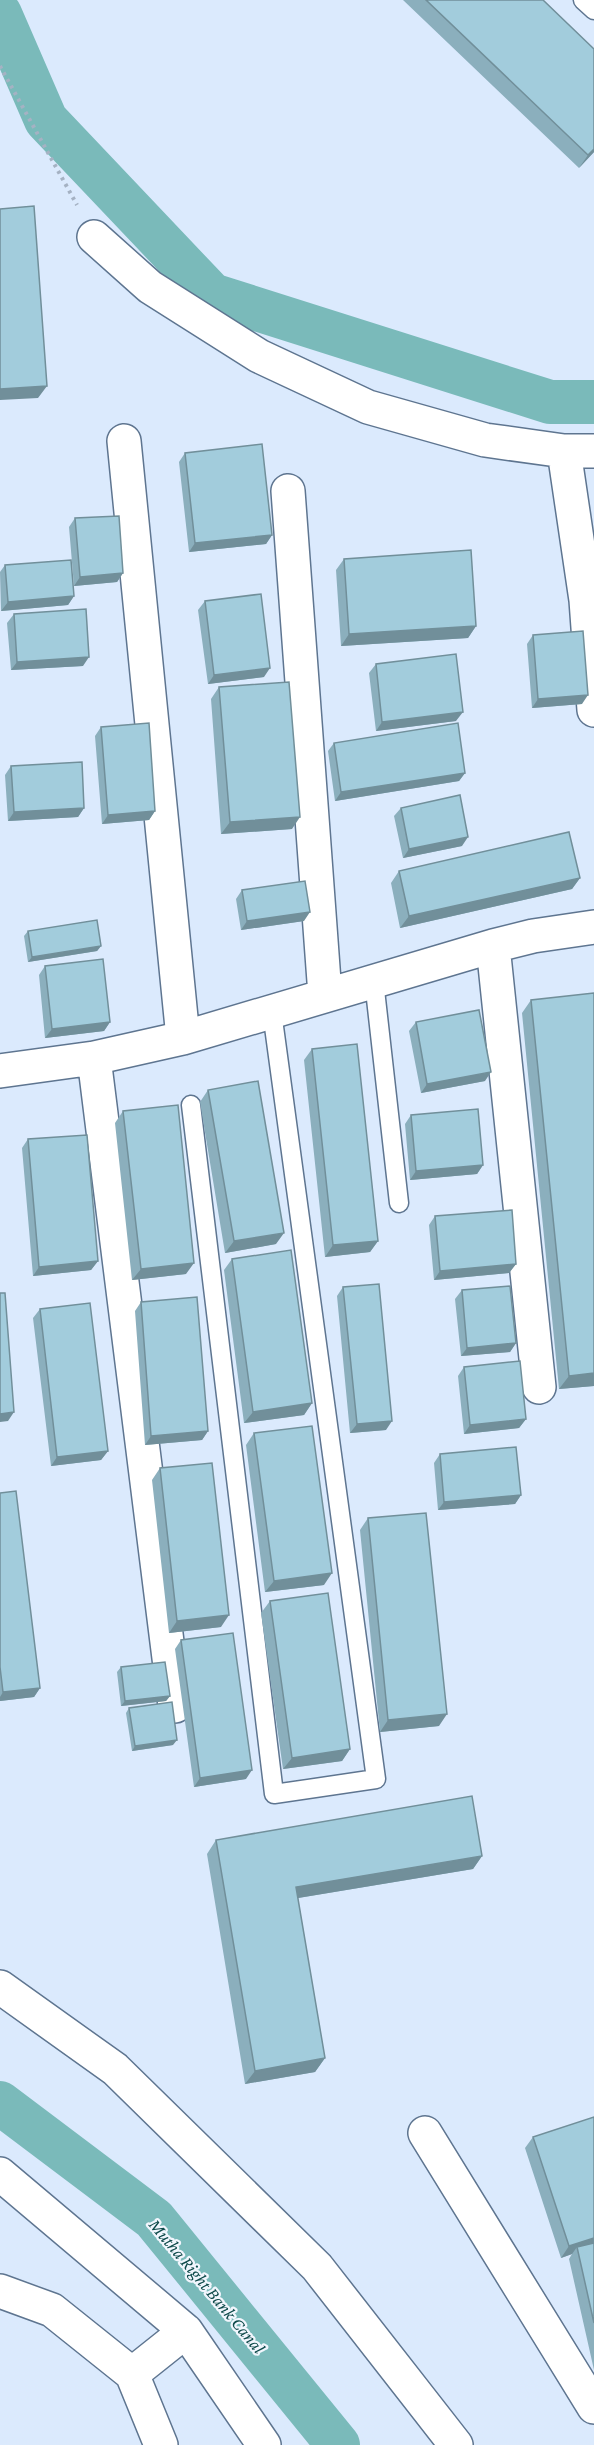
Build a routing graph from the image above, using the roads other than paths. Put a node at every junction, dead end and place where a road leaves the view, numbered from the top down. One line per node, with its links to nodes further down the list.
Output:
1 (583, 0): 2 (lane)
2 (594, 10)
3 (94, 237): 5 (street)
4 (124, 441): 13 (street)
5 (579, 451): 7 (street)
6 (288, 491): 11 (street)
7 (594, 710)
8 (594, 927): 9 (street)
9 (494, 946): 10 (street); 18 (street)
10 (374, 981): 11 (street); 17 (lane)
11 (325, 995): 12 (street)
12 (272, 1012): 13 (street); 16 (lane)
13 (183, 1038): 14 (street)
14 (94, 1058): 15 (street); 19 (street)
15 (0, 1071)
16 (191, 1105)
17 (399, 1203)
18 (539, 1387)
19 (175, 1706)
20 (0, 1987): 29 (street)
21 (425, 2133): 26 (street)
22 (0, 2174): 24 (street)
23 (0, 2291): 25 (street)
24 (186, 2331): 25 (street); 28 (street)
25 (132, 2374): 27 (street)
26 (594, 2407)
27 (161, 2445)
28 (264, 2445)
29 (456, 2445)

